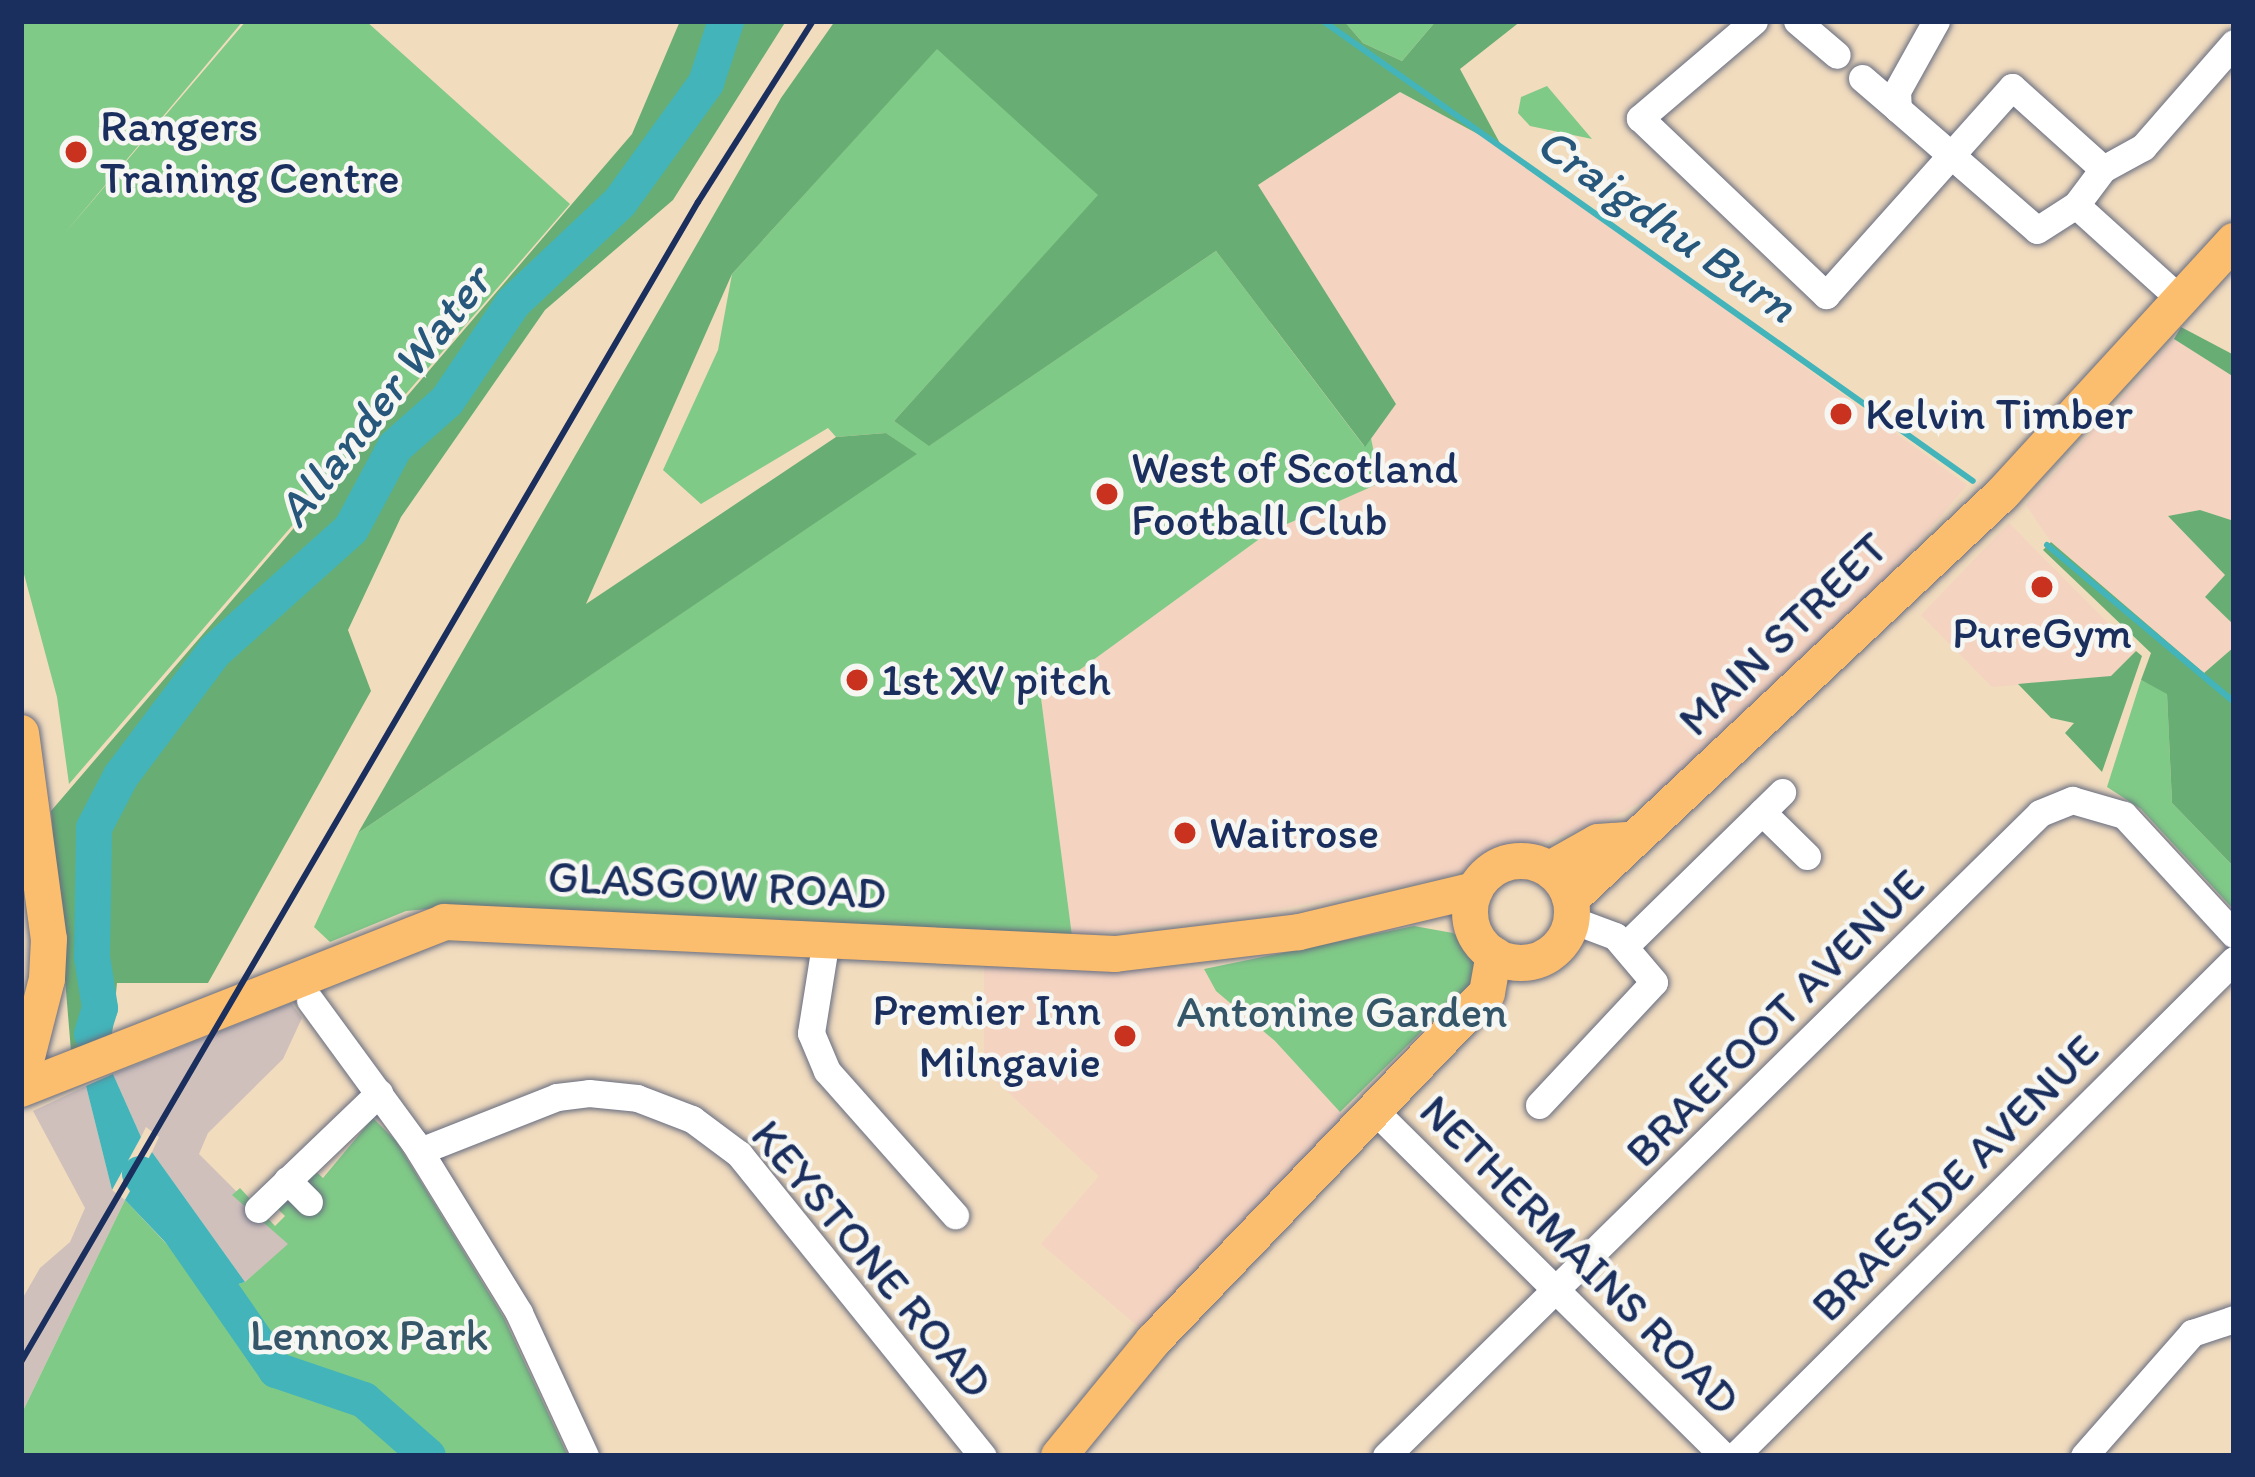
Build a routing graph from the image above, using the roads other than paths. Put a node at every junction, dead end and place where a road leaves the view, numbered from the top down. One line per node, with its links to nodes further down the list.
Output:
1 (1754, 21): 8 (street)
2 (1797, 21): 5 (street)
3 (1923, 26): 7 (street)
4 (2234, 43): 9 (street)
5 (1837, 56)
6 (1862, 78): 7 (street)
7 (1898, 109): 8 (street)
8 (1950, 156): 9 (street); 10 (street)
9 (2103, 169): 10 (street)
10 (2076, 206): 12 (street)
11 (2234, 241): 12 (main road, MAIN STREET)
12 (2180, 299): 14 (main road, MAIN STREET)
13 (21, 733): 26 (main road)
14 (1627, 840): 16 (main road, MAIN STREET); 18 (main road, MAIN STREET)
15 (1807, 856): 21 (street)
16 (1550, 869): 17 (main road); 18 (main road)
17 (1473, 908): 20 (main road, GLASGOW ROAD); 22 (main road)
18 (1572, 910): 21 (street); 24 (main road)
19 (2234, 934): 36 (street, BRAEFOOT AVENUE)
20 (826, 939): 27 (main road, GLASGOW ROAD); 35 (street)
21 (1625, 946): 30 (street)
22 (1494, 956): 24 (main road); 29 (main road)
23 (2234, 960): 43 (street, BRAESIDE AVENUE)
24 (1536, 961): 29 (main road)
25 (310, 1000): 28 (street)
26 (21, 1080)
27 (21, 1090)
28 (379, 1093): 31 (street); 32 (street)
29 (1387, 1103): 36 (street, NETHERMAINS ROAD); 40 (main road)
30 (1539, 1106)
31 (420, 1151): 38 (street); 39 (street, KEYSTONE ROAD)
32 (287, 1180): 33 (street); 34 (street)
33 (308, 1202)
34 (258, 1209)
35 (955, 1215)
36 (1558, 1292): 41 (street, BRAEFOOT AVENUE); 42 (street, NETHERMAINS ROAD)
37 (2234, 1319): 44 (street)
38 (585, 1456)
39 (982, 1456)
40 (1060, 1456)
41 (1386, 1456)
42 (1724, 1456)
43 (1736, 1456)
44 (2084, 1456)

